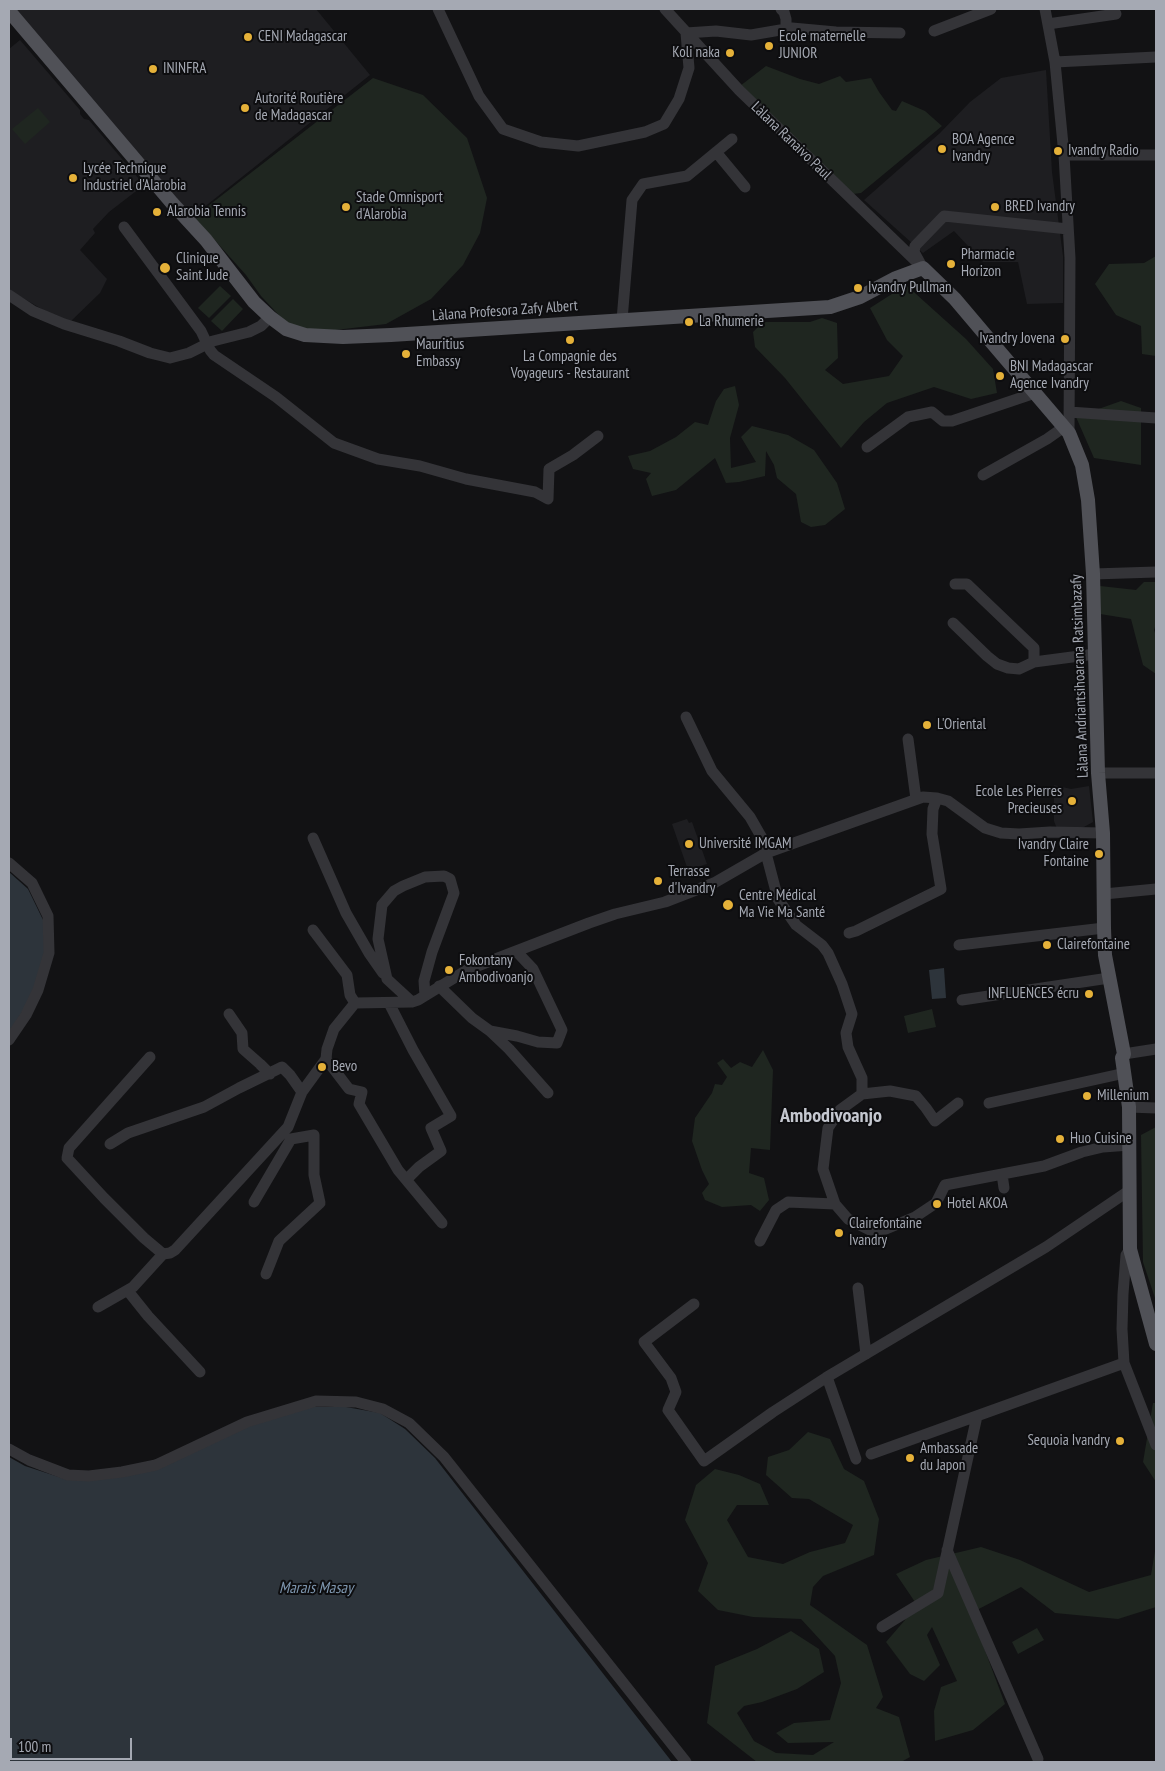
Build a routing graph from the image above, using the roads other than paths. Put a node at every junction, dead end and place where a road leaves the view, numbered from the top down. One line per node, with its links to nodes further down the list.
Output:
1 (438, 9): 11 (street)
2 (665, 9): 11 (street, Làlana Ranaivo Paul)
3 (781, 9): 9 (street)
4 (991, 9): 10 (street)
5 (1045, 9): 8 (street)
6 (9, 11): 24 (main road, Làlana Profesora Zafy Albert)
7 (1116, 14): 8 (street)
8 (1048, 24): 14 (street)
9 (786, 29): 11 (street); 12 (street)
10 (934, 32)
11 (686, 33): 22 (street, Làlana Ranaivo Paul)
12 (900, 33)
13 (1156, 57): 14 (street)
14 (1055, 62): 17 (street)
15 (732, 139): 16 (street)
16 (716, 152): 19 (street); 25 (street)
17 (1064, 155): 18 (street); 21 (street)
18 (1156, 155)
19 (745, 187)
20 (124, 227): 26 (street)
21 (1068, 229): 22 (street); 28 (street)
22 (923, 268): 25 (main road, Làlana Profesora Zafy Albert); 27 (main road, Làlana Andriantsihoarana Ratsimbazafy)
23 (9, 295): 26 (street)
24 (270, 317): 25 (main road, Làlana Profesora Zafy Albert); 26 (street)
25 (622, 320)
26 (206, 344): 31 (street)
27 (1035, 392): 30 (main road, Làlana Andriantsihoarana Ratsimbazafy); 32 (street)
28 (1069, 412): 29 (street); 30 (street)
29 (1156, 418)
30 (1066, 430): 33 (street); 35 (main road, Làlana Andriantsihoarana Ratsimbazafy)
31 (598, 436)
32 (867, 447)
33 (983, 474)
34 (1156, 572): 35 (street)
35 (1093, 574): 38 (main road, Làlana Andriantsihoarana Ratsimbazafy)
36 (955, 584): 39 (street)
37 (953, 623): 39 (street)
38 (1095, 654): 39 (street); 42 (main road, Làlana Andriantsihoarana Ratsimbazafy)
39 (1034, 662)
40 (686, 717): 48 (street)
41 (908, 739): 45 (street)
42 (1098, 773): 43 (street); 46 (main road, Làlana Andriantsihoarana Ratsimbazafy)
43 (1156, 773)
44 (937, 798): 45 (street); 46 (street); 54 (street)
45 (916, 799): 48 (street)
46 (1103, 832): 51 (main road, Làlana Andriantsihoarana Ratsimbazafy)
47 (314, 838): 58 (street)
48 (766, 854): 56 (street); 76 (street)
49 (9, 863): 67 (street)
50 (1156, 889): 51 (street)
51 (1104, 894): 52 (main road, Làlana Andriantsihoarana Ratsimbazafy)
52 (1104, 928): 55 (street); 57 (main road, Làlana Andriantsihoarana Ratsimbazafy)
53 (314, 930): 62 (street)
54 (849, 933)
55 (958, 945)
56 (517, 952): 59 (street); 66 (street)
57 (1109, 978): 61 (street); 69 (main road, Làlana Andriantsihoarana Ratsimbazafy)
58 (387, 979): 60 (street); 63 (street)
59 (440, 986): 60 (street); 66 (street)
60 (425, 996): 63 (street)
61 (962, 1000)
62 (355, 1002): 64 (street); 71 (street)
63 (412, 1002): 64 (street)
64 (389, 1003): 85 (street)
65 (229, 1014): 73 (street)
66 (490, 1031): 75 (street)
67 (9, 1040)
68 (1156, 1050): 69 (street)
69 (1124, 1054): 72 (main road, Làlana Andriantsihoarana Ratsimbazafy)
70 (150, 1056): 93 (street)
71 (326, 1059): 74 (street); 85 (street)
72 (1125, 1073): 78 (street); 79 (main road, Làlana Andriantsihoarana Ratsimbazafy)
73 (270, 1074): 74 (street); 82 (street)
74 (302, 1092): 81 (street)
75 (548, 1094)
76 (862, 1094): 77 (street); 89 (street)
77 (958, 1103)
78 (989, 1103)
79 (1129, 1107): 80 (street); 83 (main road, Làlana Andriantsihoarana Ratsimbazafy)
80 (1156, 1108)
81 (290, 1133): 88 (street); 93 (street); 94 (street)
82 (110, 1144)
83 (1130, 1145): 84 (street); 87 (main road, Làlana Andriantsihoarana Ratsimbazafy)
84 (1002, 1174): 86 (street); 89 (street)
85 (407, 1179): 90 (street)
86 (1004, 1188)
87 (1130, 1190): 92 (main road, Làlana Andriantsihoarana Ratsimbazafy); 100 (street)
88 (254, 1202)
89 (835, 1204): 91 (street)
90 (442, 1223)
91 (760, 1241)
92 (1130, 1249): 99 (main road, Làlana Andriantsihoarana Ratsimbazafy); 101 (street)
93 (163, 1254): 96 (street)
94 (266, 1274)
95 (858, 1288): 100 (street)
96 (128, 1291): 98 (street); 102 (street)
97 (694, 1304): 103 (street)
98 (98, 1307)
99 (1156, 1344)
100 (866, 1354): 103 (street)
101 (1124, 1363): 104 (street); 105 (street)
102 (200, 1372)
103 (827, 1377): 108 (street)
104 (977, 1416): 107 (street); 109 (street)
105 (1156, 1445)
106 (9, 1449): 112 (street)
107 (871, 1454)
108 (856, 1459)
109 (948, 1550): 110 (street); 111 (street)
110 (882, 1627)
111 (1038, 1759)
112 (686, 1762)

